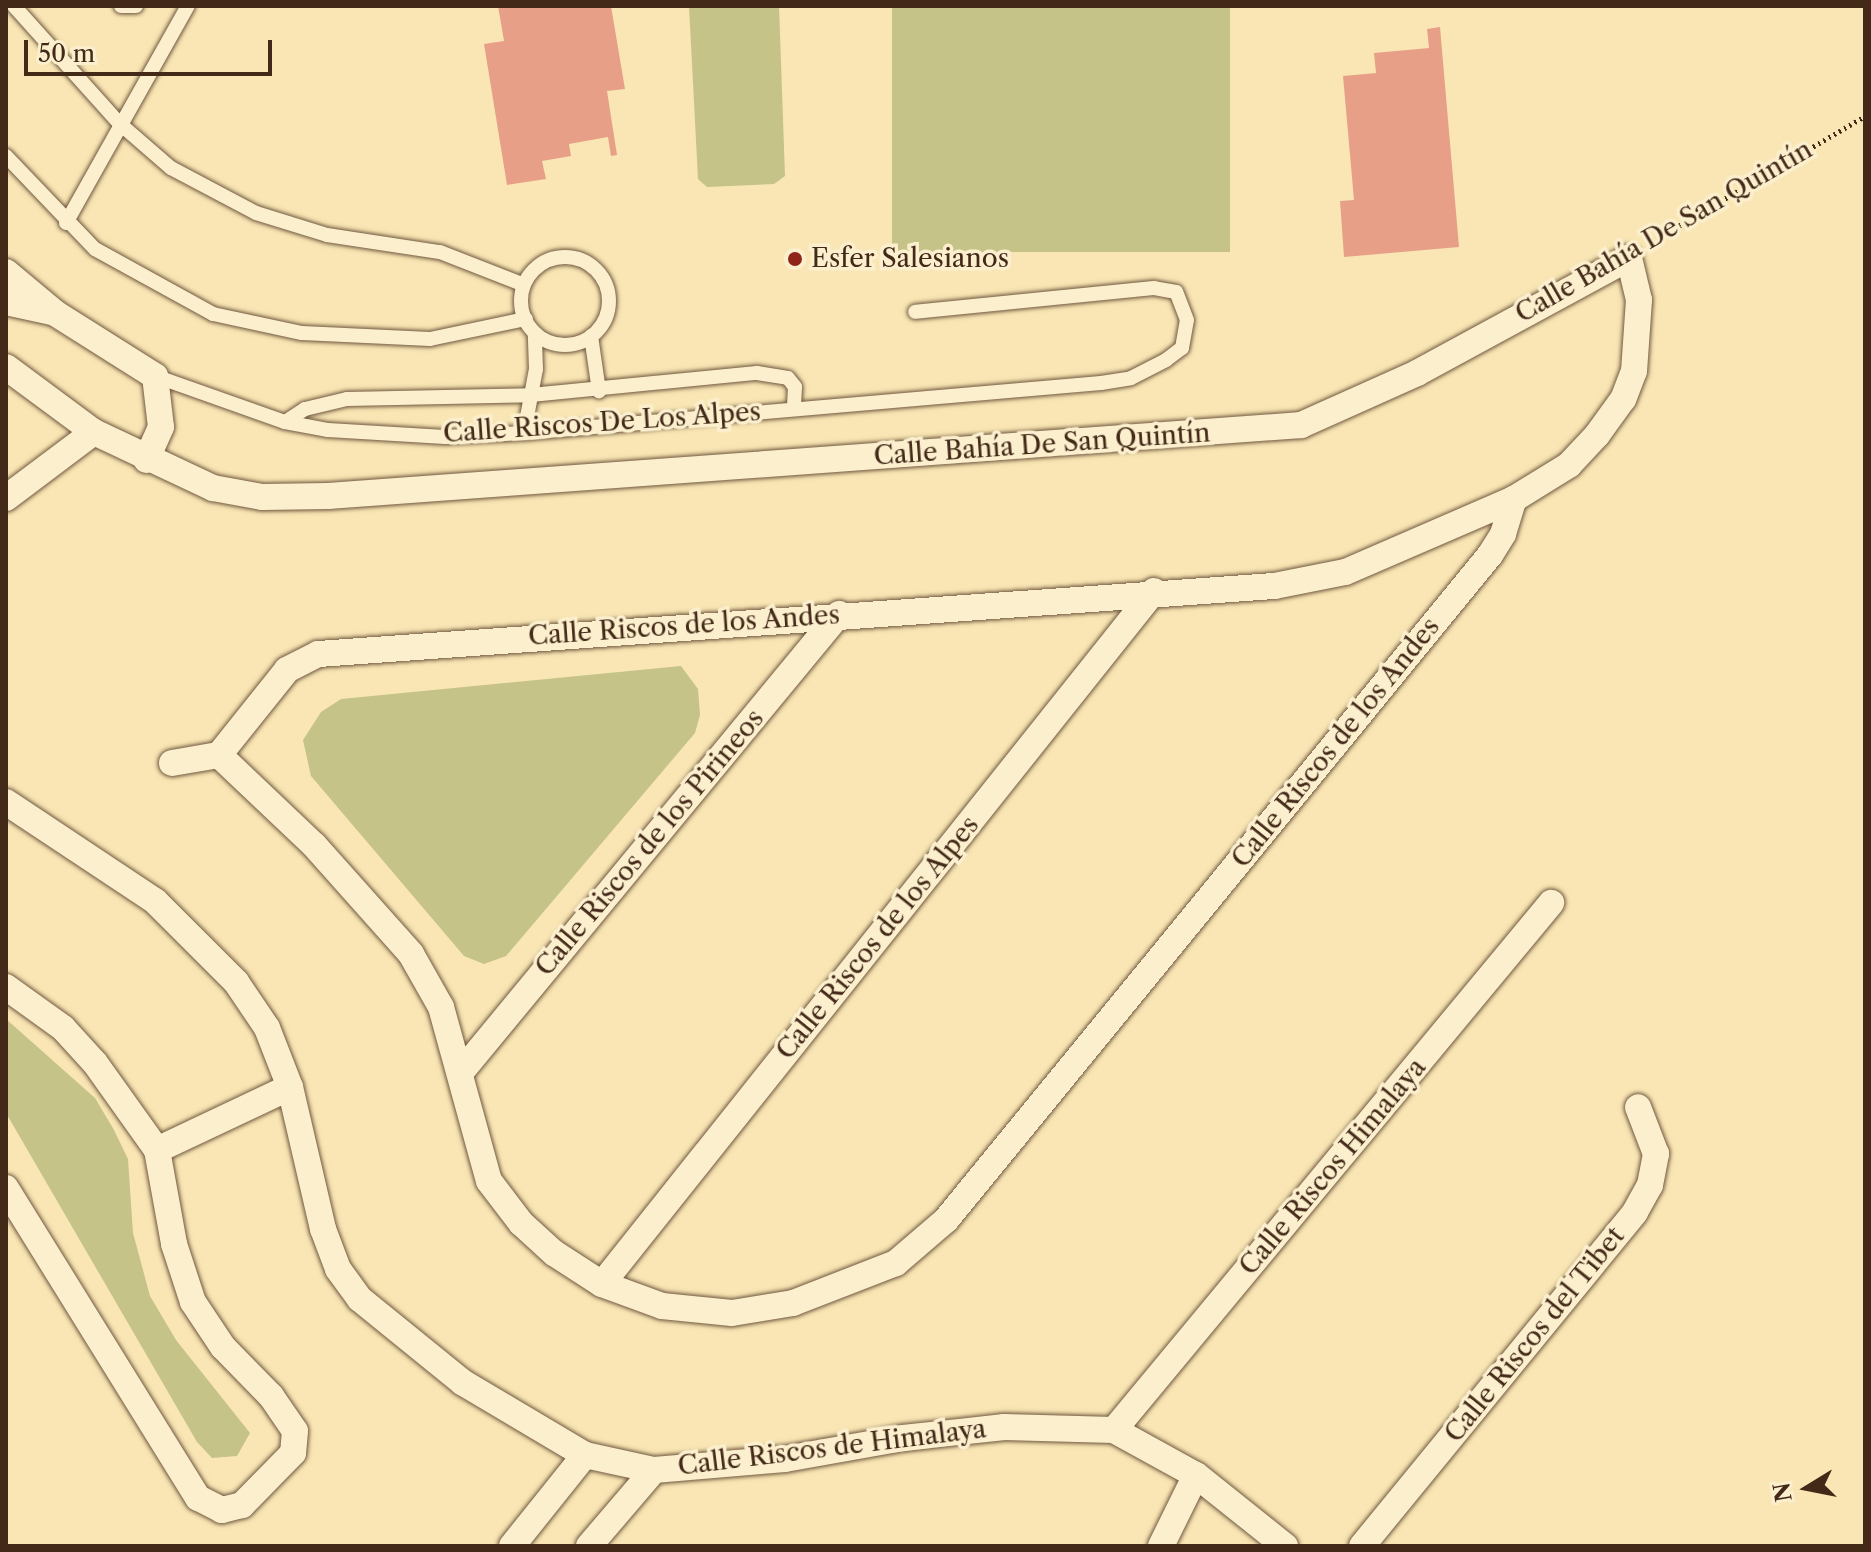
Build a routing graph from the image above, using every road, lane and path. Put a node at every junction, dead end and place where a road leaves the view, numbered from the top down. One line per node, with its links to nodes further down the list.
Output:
1 (14, 6): 6 (lane)
2 (121, 6): 3 (lane)
3 (136, 6)
4 (188, 6): 6 (lane)
5 (1865, 116): 9 (path, Calle Bahía De San Quintín)
6 (119, 123): 8 (lane); 11 (lane)
7 (6, 156): 8 (lane)
8 (66, 223): 15 (lane)
9 (1629, 258): 26 (street, Calle Bahía De San Quintín); 28 (street)
10 (6, 272): 14 (street, Calle Riscos De Los Alpes)
11 (524, 285): 15 (lane); 17 (lane)
12 (6, 302): 14 (street)
13 (915, 312): 22 (lane, Calle Riscos De Los Alpes)
14 (55, 313): 19 (street, Calle Riscos De Los Alpes)
15 (526, 319): 16 (lane)
16 (535, 333): 17 (lane); 21 (lane)
17 (591, 336): 20 (lane)
18 (6, 367): 24 (street)
19 (155, 376): 23 (lane, Calle Riscos De Los Alpes); 26 (street)
20 (599, 391): 21 (lane); 22 (lane)
21 (531, 395): 23 (lane); 25 (lane)
22 (794, 409): 25 (lane, Calle Riscos De Los Alpes)
23 (285, 422): 25 (lane, Calle Riscos De Los Alpes)
24 (94, 432): 26 (street); 27 (street)
25 (524, 433)
26 (146, 460)
27 (6, 498)
28 (1514, 499): 29 (street, Calle Riscos de los Andes); 41 (street, Calle Riscos de los Andes)
29 (1154, 591): 30 (street, Calle Riscos de los Andes); 41 (street, Calle Riscos de los Alpes)
30 (839, 614): 31 (street, Calle Riscos de los Andes); 36 (street, Calle Riscos de los Pirineos)
31 (219, 755): 32 (street); 36 (street, Calle Riscos de los Andes)
32 (172, 763)
33 (6, 802): 37 (street, Calle Riscos de Himalaya)
34 (1551, 903): 42 (street, Calle Riscos Himalaya)
35 (6, 987): 39 (street)
36 (461, 1072): 41 (street, Calle Riscos de los Andes)
37 (290, 1087): 39 (street); 43 (street, Calle Riscos de Himalaya)
38 (1638, 1107): 50 (street, Calle Riscos del Tibet)
39 (157, 1150): 40 (street)
40 (6, 1188)
41 (602, 1284)
42 (1114, 1430): 44 (street, Calle Riscos de Himalaya); 45 (street, Calle Riscos de Himalaya)
43 (585, 1455): 44 (street, Calle Riscos de Himalaya); 46 (street)
44 (654, 1470): 47 (street)
45 (1196, 1475): 48 (street); 49 (street, Calle Riscos de Himalaya)
46 (512, 1546)
47 (589, 1546)
48 (1161, 1546)
49 (1285, 1546)
50 (1362, 1546)

